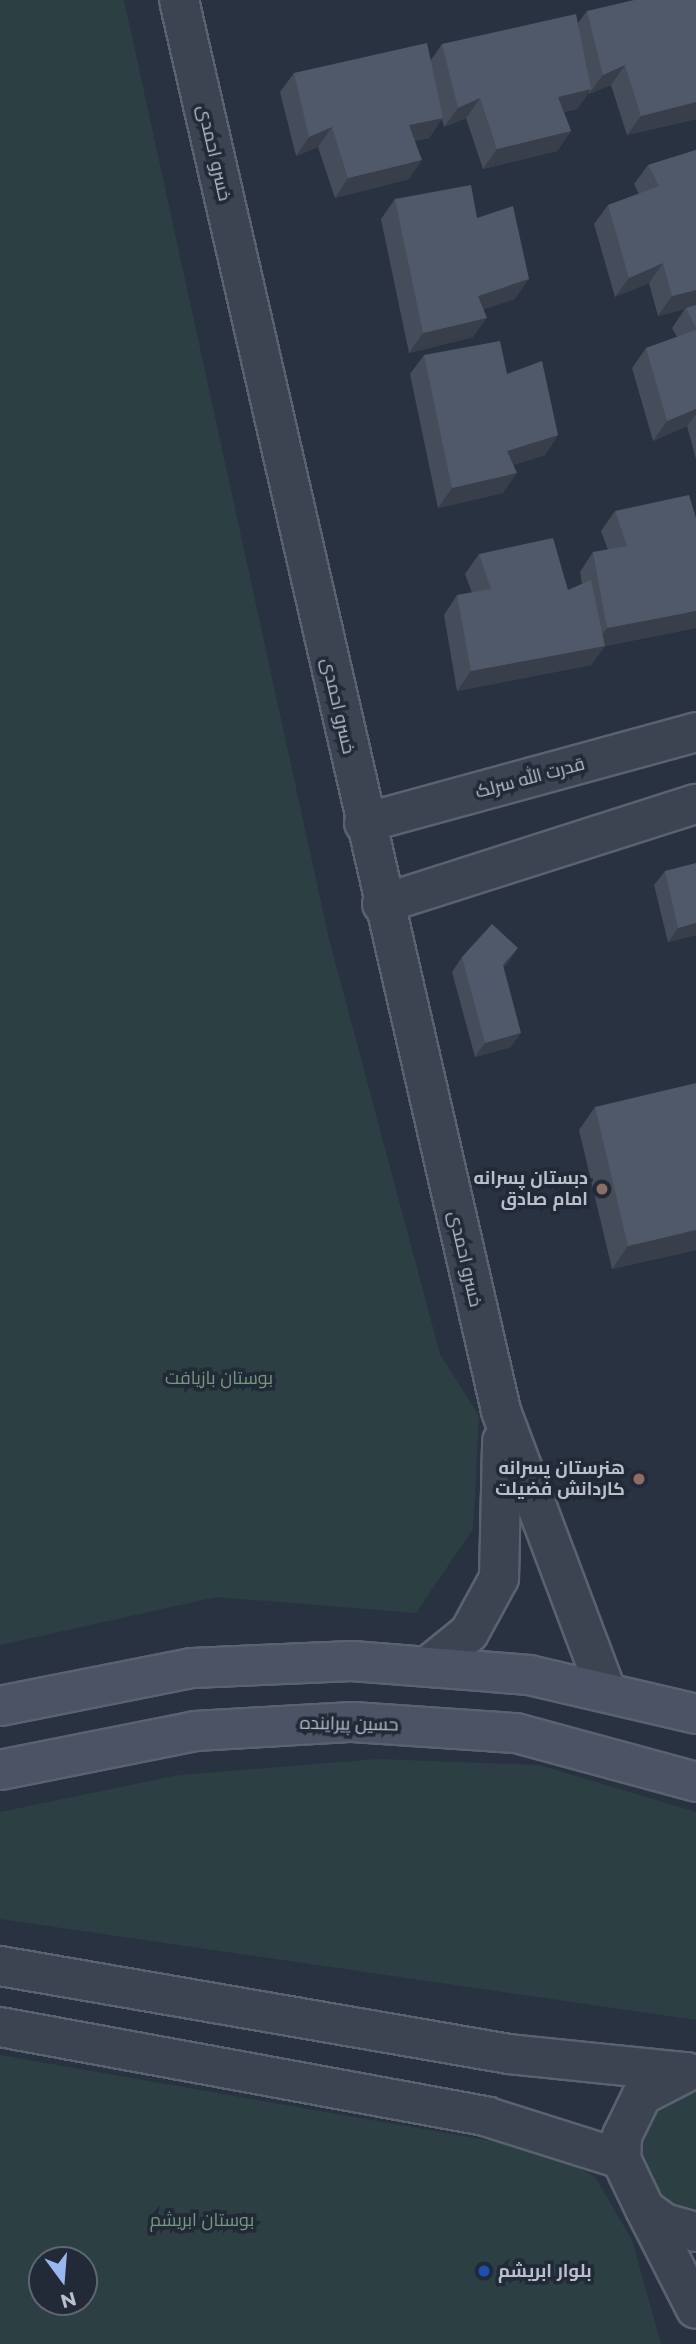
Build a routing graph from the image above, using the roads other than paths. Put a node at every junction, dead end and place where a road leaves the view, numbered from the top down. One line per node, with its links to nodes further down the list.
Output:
1 (179, 0): 4 (street, خسرو احمدی)
2 (696, 732): 4 (street, قدرت الله سرلک)
3 (696, 804): 5 (street)
4 (364, 823): 5 (street, خسرو احمدی)
5 (382, 904): 6 (street, خسرو احمدی)
6 (500, 1411): 7 (street); 8 (street)
7 (433, 1662): 8 (main road); 9 (main road)
8 (605, 1688): 10 (main road)
9 (0, 1706)
10 (696, 1714)
11 (0, 1770): 12 (main road, حسین پیراینده)
12 (696, 1782)
13 (0, 1966): 15 (street)
14 (0, 2027): 16 (street)
15 (689, 2072): 16 (street)
16 (621, 2160): 17 (street)
17 (645, 2209): 18 (street); 19 (street)
18 (696, 2232)
19 (696, 2309)

